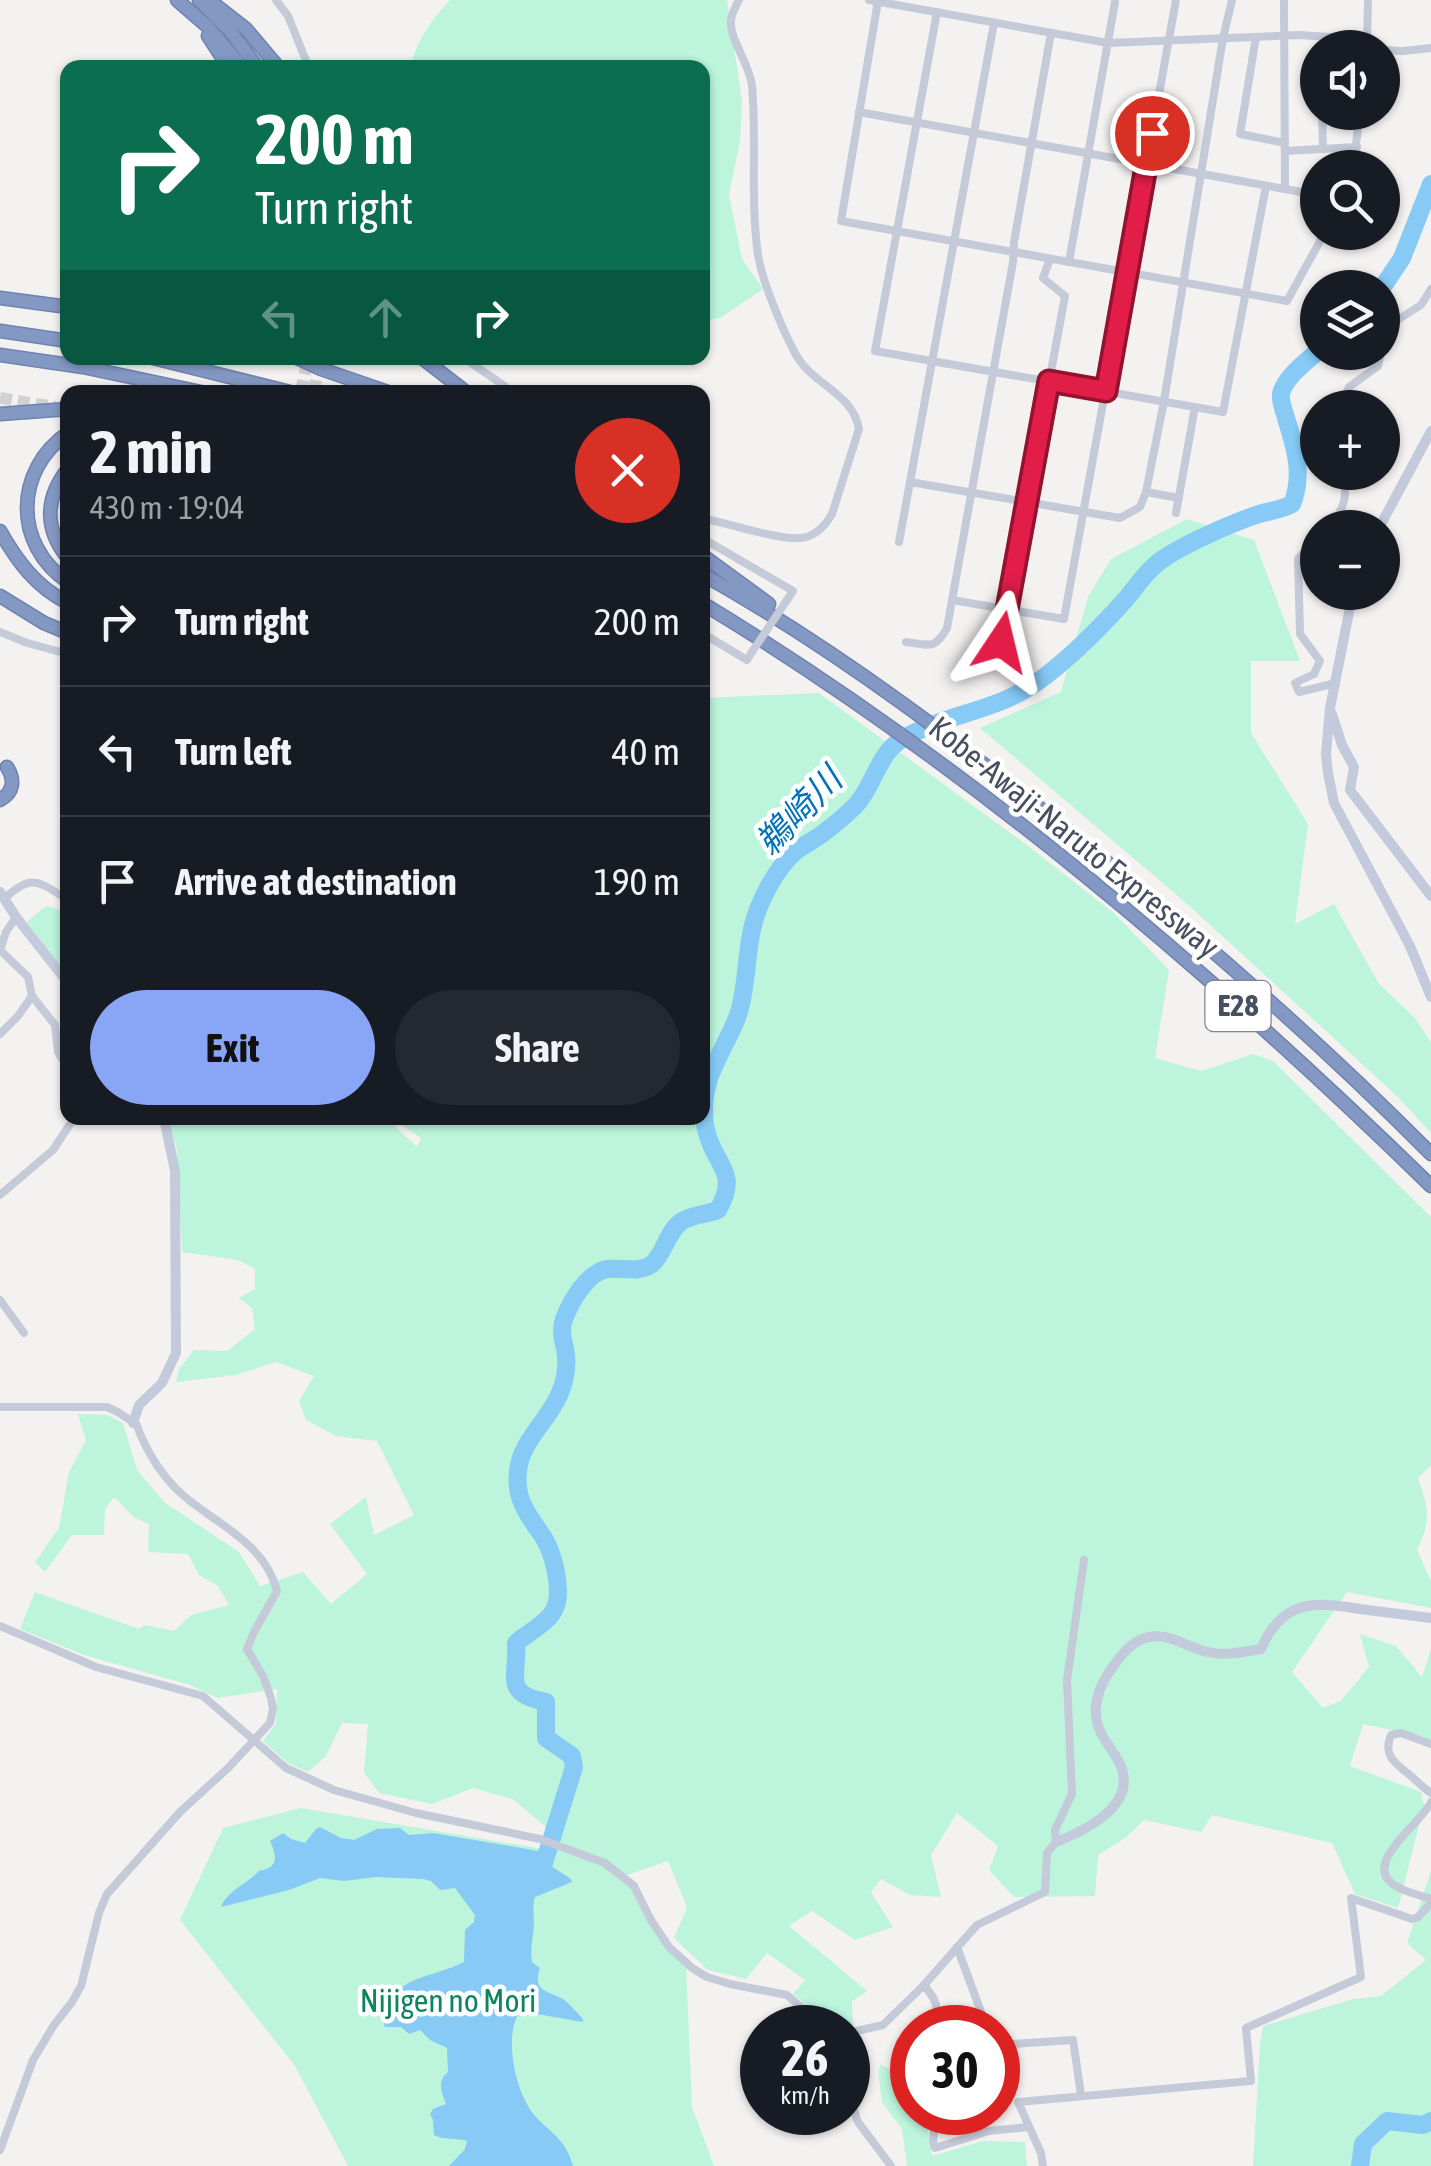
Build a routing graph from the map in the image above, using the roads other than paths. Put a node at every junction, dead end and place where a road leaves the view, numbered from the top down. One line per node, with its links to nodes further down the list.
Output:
1 (177, 0): 25 (highway); 26 (highway)
2 (199, 0): 27 (highway)
3 (209, 0): 28 (highway)
4 (276, 0): 29 (street)
5 (740, 0): 94 (street)
6 (869, 0): 11 (street)
7 (1176, 0): 21 (street)
8 (1232, 0): 20 (street)
9 (1284, 0): 17 (street)
10 (1368, 0): 15 (street)
11 (878, 1): 13 (street); 30 (street)
12 (1115, 2): 22 (street)
13 (937, 12): 14 (street); 31 (street)
14 (994, 23): 16 (street); 34 (street)
15 (1369, 30)
16 (1051, 33): 22 (street); 35 (street)
17 (1284, 36): 18 (street); 19 (street); 36 (street)
18 (1300, 36)
19 (1256, 37): 20 (street); 36 (street)
20 (1224, 38): 21 (street); 42 (street)
21 (1169, 40): 22 (street); 41 (street)
22 (1108, 43): 40 (street)
23 (1431, 48): 24 (street)
24 (1400, 51)
25 (225, 60)
26 (237, 60)
27 (252, 60)
28 (273, 60)
29 (306, 60)
30 (860, 112): 31 (street); 46 (street)
31 (917, 122): 34 (street); 46 (street)
32 (1322, 130): 38 (street)
33 (1358, 130): 37 (street)
34 (974, 133): 35 (street); 47 (street)
35 (1031, 143): 40 (street); 49 (street)
36 (1285, 147): 38 (street); 44 (street)
37 (1357, 147): 38 (street); 39 (street)
38 (1323, 149)
39 (1356, 150)
40 (1088, 153): 41 (street); 51 (street)
41 (1146, 164): 42 (street); 52 (street)
42 (1201, 174): 43 (street); 53 (street)
43 (1266, 186): 44 (street); 55 (street)
44 (1285, 189): 45 (street)
45 (1300, 192)
46 (897, 231): 47 (street); 62 (street)
47 (954, 242): 49 (street); 62 (street)
48 (1315, 250): 55 (street)
49 (1013, 252): 50 (street); 70 (street)
50 (1050, 258): 51 (street); 71 (street)
51 (1069, 262): 52 (street)
52 (1127, 272): 53 (street); 78 (street)
53 (1183, 282): 55 (street); 79 (street)
54 (1431, 288): 58 (street)
55 (1245, 294): 80 (street)
56 (0, 298): 57 (highway)
57 (60, 306)
58 (1400, 318)
59 (0, 331): 60 (highway)
60 (60, 340)
61 (0, 354): 63 (highway)
62 (932, 361): 70 (street); 86 (street)
63 (60, 363)
64 (70, 365): 72 (highway)
65 (181, 365): 73 (highway)
66 (313, 365): 74 (highway)
67 (431, 365): 75 (highway)
68 (474, 365): 76 (street)
69 (1373, 370): 77 (street)
70 (994, 371): 71 (street); 87 (street)
71 (1049, 381): 78 (street); 90 (street)
72 (168, 385)
73 (262, 385)
74 (368, 385)
75 (457, 385)
76 (503, 385)
77 (1349, 390)
78 (1106, 391): 79 (street); 92 (street)
79 (1164, 401): 80 (street); 88 (street)
80 (1196, 407): 89 (street)
81 (60, 410): 82 (highway)
82 (0, 414)
83 (1431, 432): 91 (street)
84 (60, 439): 101 (highway)
85 (60, 482): 98 (highway)
86 (910, 482): 87 (street); 96 (street)
87 (972, 492): 90 (street); 105 (street)
88 (1146, 492): 89 (street); 92 (street)
89 (1179, 498): 93 (street)
90 (1027, 502): 92 (street); 107 (street)
91 (1389, 510)
92 (1084, 512): 107 (street)
93 (1176, 513)
94 (710, 520)
95 (0, 532): 104 (highway)
96 (899, 542)
97 (710, 543): 112 (street, bridge)
98 (60, 545)
99 (1300, 557): 116 (street)
100 (710, 561): 111 (highway)
101 (60, 576)
102 (710, 579): 111 (highway, Kobe-Awaji-Naruto Expressway / E28)
103 (0, 596): 109 (highway)
104 (60, 598)
105 (952, 600): 107 (street); 113 (street)
106 (710, 608): 132 (highway, Kobe-Awaji-Naruto Expressway / E28)
107 (1007, 609): 114 (street)
108 (1350, 610): 116 (street)
109 (60, 630)
110 (0, 632): 115 (street)
111 (808, 638): 131 (highway, Kobe-Awaji-Naruto Expressway / E28)
112 (710, 639)
113 (906, 642)
114 (1001, 642)
115 (60, 651)
116 (1336, 683): 117 (street)
117 (1330, 708): 122 (street); 126 (street)
118 (7, 767): 119 (highway)
119 (0, 800)
120 (60, 894): 121 (street)
121 (2, 896): 123 (street)
122 (1431, 896)
123 (16, 917): 124 (street); 125 (street)
124 (60, 973)
125 (32, 996): 127 (street); 128 (street)
126 (1431, 998)
127 (0, 1034)
128 (60, 1055)
129 (69, 1125): 133 (street)
130 (165, 1125): 137 (street)
131 (1431, 1154)
132 (1431, 1186)
133 (0, 1195)
134 (0, 1300): 135 (street)
135 (24, 1333)
136 (0, 1407): 137 (street)
137 (133, 1423): 141 (street)
138 (1084, 1560): 145 (street)
139 (1431, 1618): 145 (street)
140 (0, 1626): 141 (street)
141 (254, 1742): 149 (street); 160 (street)
142 (1431, 1744): 143 (street)
143 (1431, 1793)
144 (1431, 1802): 146 (street)
145 (1056, 1842): 147 (street)
146 (1431, 1901): 154 (street)
147 (957, 1946): 148 (street); 151 (street)
148 (924, 1985): 150 (street); 152 (street)
149 (799, 2005)
150 (937, 2005)
151 (979, 2005)
152 (870, 2028)
153 (1020, 2044): 154 (street)
154 (1081, 2095): 155 (street)
155 (1028, 2128): 156 (street); 162 (street)
156 (1020, 2129)
157 (868, 2135): 161 (street)
158 (934, 2135): 159 (street)
159 (976, 2135)
160 (0, 2150)
161 (891, 2166)
162 (1043, 2166)

